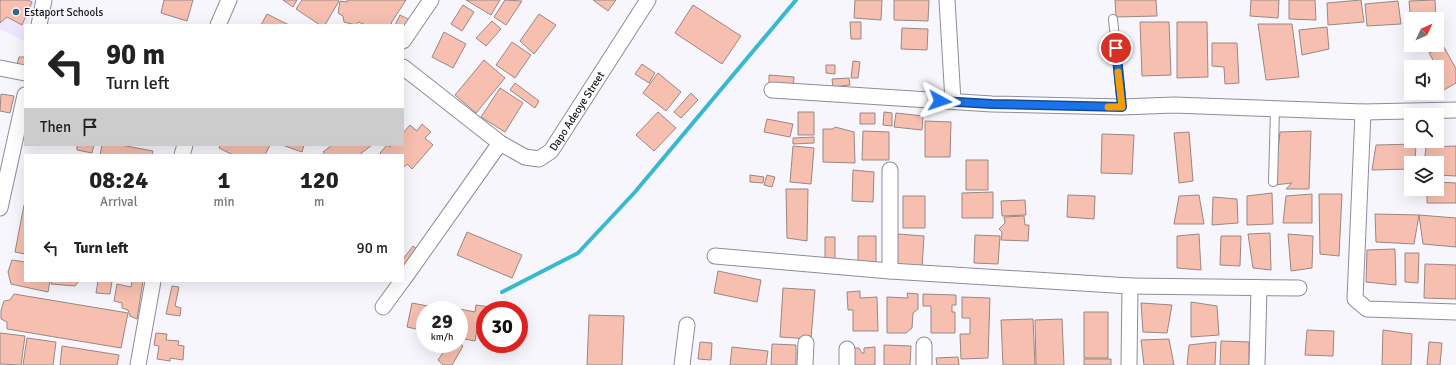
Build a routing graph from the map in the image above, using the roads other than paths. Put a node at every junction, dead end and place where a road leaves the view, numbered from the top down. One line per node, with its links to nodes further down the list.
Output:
1 (44, 0): 7 (street)
2 (229, 0): 8 (street)
3 (431, 0): 9 (street)
4 (648, 0): 20 (street, Dapo Adeoye Street)
5 (947, 0): 15 (street)
6 (1113, 19): 16 (lane)
7 (39, 24)
8 (218, 24)
9 (404, 40)
10 (0, 68): 12 (street)
11 (404, 68): 20 (street, Dapo Adeoye Street)
12 (24, 73)
13 (772, 90): 15 (street)
14 (24, 98): 21 (street)
15 (953, 101): 16 (street)
16 (1122, 107): 17 (street)
17 (1275, 109): 19 (street); 23 (lane)
18 (1456, 110): 19 (street)
19 (1363, 112): 34 (street)
20 (500, 143): 27 (street)
21 (5, 162): 24 (street)
22 (890, 170): 26 (street)
23 (1272, 182)
24 (0, 208)
25 (715, 256): 26 (street)
26 (890, 271): 30 (street)
27 (404, 279)
28 (153, 282): 39 (street)
29 (402, 282): 33 (street)
30 (1130, 286): 31 (street); 44 (street)
31 (1259, 288): 32 (street); 45 (street)
32 (1299, 288)
33 (383, 307)
34 (1456, 312)
35 (687, 326): 40 (street)
36 (806, 343): 41 (street)
37 (924, 345): 43 (street)
38 (847, 349): 42 (street)
39 (138, 365)
40 (682, 365)
41 (805, 365)
42 (847, 365)
43 (924, 365)
44 (1129, 365)
45 (1257, 365)

